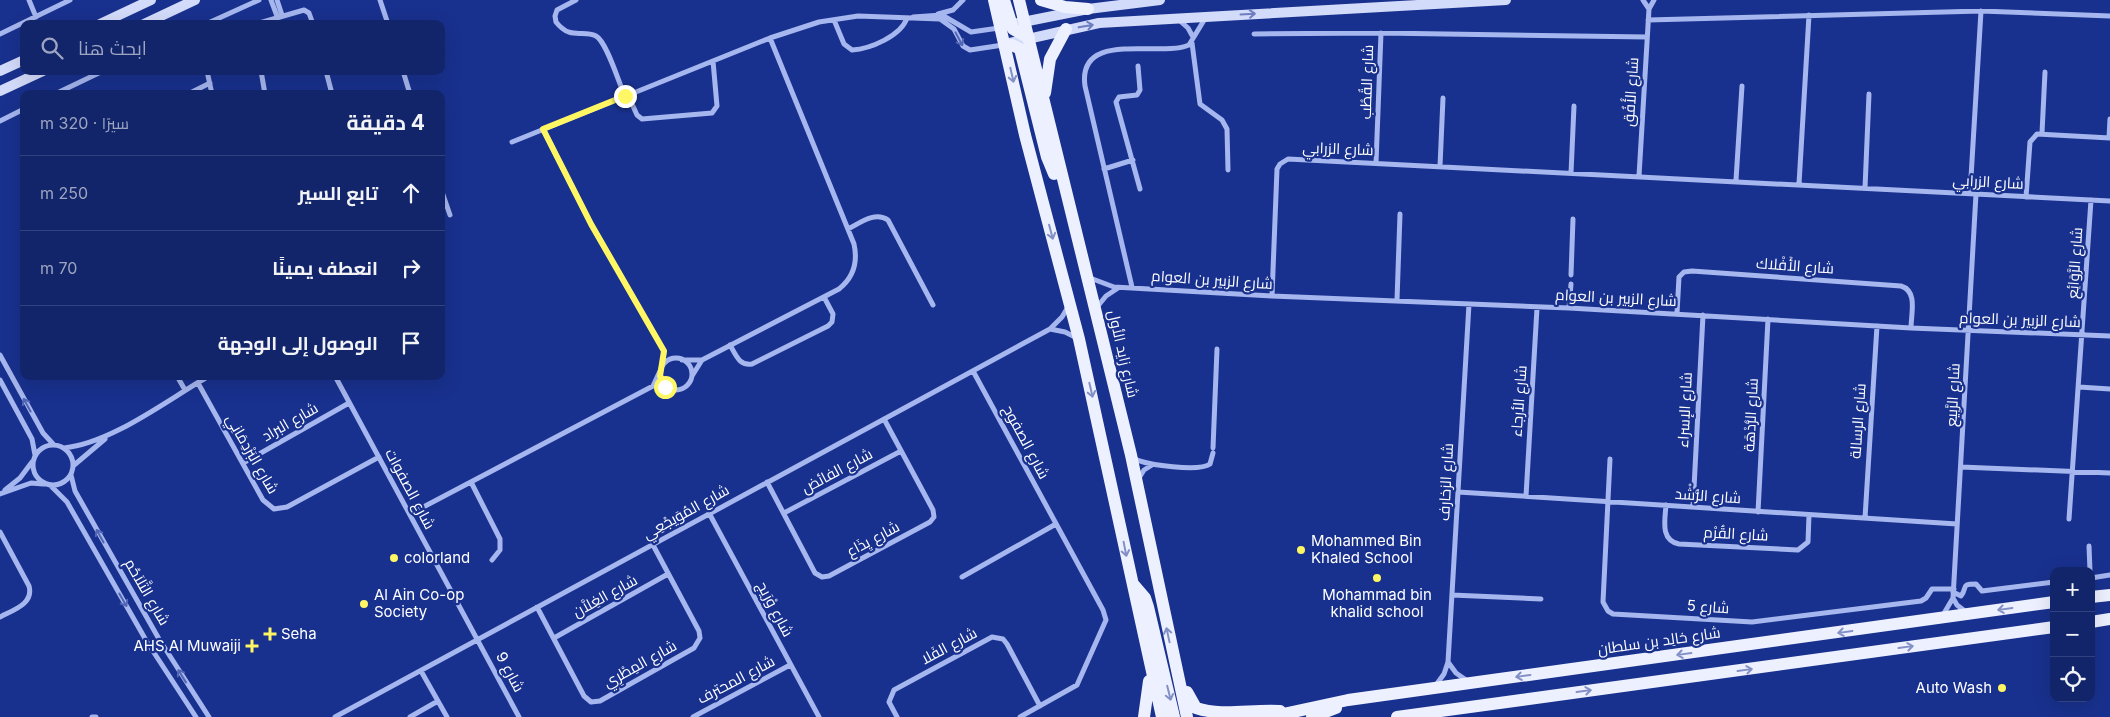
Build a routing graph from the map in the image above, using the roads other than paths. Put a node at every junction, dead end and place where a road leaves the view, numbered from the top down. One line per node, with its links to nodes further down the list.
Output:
1 (29, 0): 27 (street)
2 (70, 0): 27 (street)
3 (150, 0): 31 (main road)
4 (195, 0): 32 (main road)
5 (259, 0): 33 (street)
6 (271, 0): 24 (street)
7 (277, 0): 24 (street)
8 (380, 0): 36 (street)
9 (576, 0): 72 (street)
10 (963, 0): 22 (street)
11 (994, 0): 41 (main road)
12 (1004, 0): 41 (main road)
13 (1019, 0): 39 (main road, شارع زايد الأول)
14 (1041, 0): 19 (main road)
15 (1160, 0): 19 (main road)
16 (1506, 0): 25 (main road, one-way to 16)
17 (1643, 0): 20 (street)
18 (1654, 0): 20 (street, شارع الأُفُق)
19 (1088, 9): 39 (main road)
20 (1649, 9): 38 (street, شارع الأُفُق)
21 (1982, 11): 23 (street); 26 (street); 95 (street, شارع الرَّبِيع)
22 (937, 15): 28 (street); 41 (street)
23 (1810, 15): 38 (street); 91 (street)
24 (280, 16): 34 (street); 35 (street)
25 (1206, 16): 29 (main road); 49 (street)
26 (2110, 16)
27 (36, 17): 30 (street)
28 (907, 18): 37 (street); 37 (street); 50 (street, one-way to 50)
29 (1175, 18): 42 (main road, one-way to 29); 49 (street)
30 (30, 20)
31 (108, 20)
32 (152, 20)
33 (215, 20)
34 (268, 20)
35 (312, 20)
36 (387, 20)
37 (834, 20): 47 (street)
38 (1648, 20): 46 (street, شارع الأُفُق)
39 (1024, 22): 41 (main road); 48 (main road, شارع زايد الأول)
40 (20, 25): 44 (street)
41 (1006, 26): 48 (main road); 50 (main road)
42 (1066, 29): 48 (main road); 74 (main road)
43 (1381, 33): 45 (street); 46 (street); 84 (street, شارع القُطُب)
44 (0, 34)
45 (1254, 34)
46 (1647, 36): 89 (street, شارع الأُفُق)
47 (770, 38): 51 (street); 103 (street)
48 (1029, 38): 50 (main road); 74 (main road, شارع زايد الأول)
49 (1193, 40): 86 (street); 87 (street)
50 (1004, 46): 92 (main road); 112 (main road, one-way to 112)
51 (713, 61): 72 (street); 72 (street)
52 (20, 62): 54 (main road)
53 (1138, 66): 83 (street)
54 (0, 71)
55 (2045, 72): 80 (street)
56 (34, 75): 70 (main road)
57 (95, 75): 64 (street)
58 (208, 75): 62 (street)
59 (262, 75): 67 (street)
60 (327, 75): 68 (street)
61 (404, 75): 69 (street)
62 (210, 82): 65 (street); 66 (street)
63 (1742, 86): 90 (street)
64 (63, 90)
65 (195, 90)
66 (211, 90)
67 (265, 90)
68 (331, 90)
69 (409, 90)
70 (0, 91)
71 (1869, 94): 93 (street)
72 (626, 96): 79 (street)
73 (1443, 98): 85 (street)
74 (1044, 106): 92 (main road, شارع زايد الأول)
75 (1574, 106): 88 (street)
76 (20, 111): 78 (street)
77 (2110, 119): 81 (street)
78 (0, 121)
79 (543, 129): 82 (street); 130 (street)
80 (2042, 133): 81 (street); 96 (street)
81 (2110, 138)
82 (512, 142)
83 (1133, 160): 86 (street); 94 (street)
84 (1376, 163): 85 (street, شارع الزرابي); 110 (street, شارع الزرابي)
85 (1440, 166): 88 (street, شارع الزرابي)
86 (1104, 169): 108 (street)
87 (1228, 170)
88 (1571, 173): 89 (street, شارع الزرابي)
89 (1639, 176): 90 (street, شارع الزرابي)
90 (1736, 180): 91 (street, شارع الزرابي)
91 (1799, 184): 93 (street, شارع الزرابي)
92 (1064, 188): 105 (main road, شارع زايد الأول)
93 (1865, 188): 95 (street, شارع الزرابي)
94 (1140, 189)
95 (1973, 194): 96 (street, شارع الزرابي); 124 (street, شارع الرَّبِيع)
96 (2026, 197): 97 (street, شارع الزرابي)
97 (2091, 200): 99 (street, شارع الزرابي); 125 (street, شارع الرَّوَائِع)
98 (445, 201): 101 (street)
99 (2110, 201)
100 (1400, 214): 111 (street)
101 (450, 215)
102 (1574, 219): 104 (street)
103 (848, 229): 109 (street); 114 (street)
104 (1571, 275)
105 (1087, 276): 107 (street, شارع الزبير بن العوام); 117 (main road, شارع زايد الأول)
106 (1570, 284): 116 (street)
107 (1121, 287): 108 (street, شارع الزبير بن العوام); 117 (street)
108 (1132, 287): 110 (street, شارع الزبير بن العوام)
109 (824, 296): 128 (street); 128 (street)
110 (1272, 296): 111 (street, شارع الزبير بن العوام)
111 (1398, 300): 113 (street, شارع الزبير بن العوام)
112 (1070, 303): 123 (street, شارع المُوَيجْعِي); 127 (main road)
113 (1469, 304): 115 (street, شارع الزبير بن العوام); 171 (street, شارع الزخارف)
114 (933, 305)
115 (1538, 308): 116 (street, شارع الزبير بن العوام); 173 (street, شارع الأرجاء)
116 (1569, 308): 118 (street, شارع الزبير بن العوام)
117 (1096, 309): 156 (main road, شارع زايد الأول)
118 (1676, 313): 119 (street, شارع الزبير بن العوام); 122 (street, شارع الأَفْلاك)
119 (1703, 315): 120 (street, شارع الزبير بن العوام); 176 (street, شارع الإسراء)
120 (1768, 319): 121 (street, شارع الزبير بن العوام); 177 (street, شارع الرُّدْهَة)
121 (1877, 326): 122 (street, شارع الزبير بن العوام); 182 (street, شارع الرسالة)
122 (1911, 328): 124 (street, شارع الزبير بن العوام)
123 (1050, 329): 127 (street); 136 (street, شارع المُوَيجْعِي)
124 (1969, 330): 125 (street, شارع الزبير بن العوام); 162 (street, شارع الرَّبِيع)
125 (2083, 335): 126 (street, شارع الزبير بن العوام); 144 (street, شارع الرَّوَائِع)
126 (2110, 336)
127 (1079, 339): 196 (main road, one-way to 196)
128 (730, 345): 133 (street)
129 (1217, 349): 160 (street)
130 (664, 351): 132 (street); 134 (street)
131 (0, 355): 151 (street, one-way to 131)
132 (680, 359): 133 (street); 134 (street); 137 (street)
133 (702, 360): 137 (street)
134 (663, 365): 135 (street)
135 (660, 371): 143 (street); 145 (street)
136 (973, 371): 149 (street, شارع المُوَيجْعِي); 184 (street, شارع الصفوح)
137 (691, 376): 145 (street)
138 (0, 380): 154 (street)
139 (179, 380): 147 (street)
140 (203, 380): 142 (street)
141 (337, 380): 148 (street, شارع الصفوات)
142 (198, 383): 147 (street); 159 (street, شارع البَرْدِمَانِي)
143 (653, 386): 145 (street); 166 (street)
144 (2079, 387): 146 (street); 163 (street, شارع الرَّوَائِع)
145 (668, 388)
146 (2110, 389)
147 (185, 390): 150 (street)
148 (349, 403): 155 (street, شارع الصفوات); 159 (street, شارع البراد)
149 (884, 419): 153 (street, شارع يِذَاع); 167 (street, شارع المُوَيجْعِي)
150 (109, 435): 152 (street); 161 (street)
151 (54, 445): 152 (street); 154 (street)
152 (64, 448): 161 (street)
153 (901, 452): 179 (street, شارع الفائض); 179 (street, شارع يِذَاع)
154 (35, 456): 158 (street)
155 (379, 456): 159 (street, شارع البَرْدِمَانِي); 180 (street, شارع الصفوات)
156 (1131, 456): 160 (street); 168 (main road, شارع زايد الأول)
157 (1610, 459): 174 (street, شارع 5)
158 (32, 462): 169 (street); 172 (street)
159 (243, 463)
160 (1154, 464): 168 (street)
161 (73, 466): 165 (street)
162 (1961, 466): 163 (street); 185 (street, شارع الرَّبِيع)
163 (2073, 470): 164 (street); 183 (street, شارع الرَّوَائِع)
164 (2110, 473)
165 (71, 475): 170 (street); 226 (street, شارع التَّلاَحُم, one-way to 165)
166 (471, 482): 180 (street); 189 (street)
167 (767, 482): 178 (street, شارع المُوَيجْعِي); 179 (street, شارع يِذَاع)
168 (1137, 483): 212 (main road, شارع زايد الأول, one-way to 168)
169 (44, 484): 170 (street); 172 (street)
170 (51, 486): 225 (street, شارع التَّلاَحُم, one-way to 225)
171 (1458, 492): 173 (street, شارع الرُّشْد); 198 (street, شارع الزخارف)
172 (1, 494)
173 (1526, 496): 174 (street, شارع الرُّشْد)
174 (1608, 502): 175 (street, شارع الرُّشْد); 197 (street, شارع 5)
175 (1666, 505): 176 (street, شارع الرُّشْد); 181 (street, شارع القُرْم)
176 (1692, 507): 177 (street, شارع الرُّشْد)
177 (1758, 512): 181 (street, شارع الرُّشْد)
178 (709, 513): 187 (street, شارع المُوَيجْعِي); 214 (street, شارع وْرَيج)
179 (784, 513)
180 (410, 514): 211 (street, شارع الصفوات)
181 (1809, 516): 182 (street, شارع الرُّشْد)
182 (1865, 518): 185 (street, شارع الرُّشْد)
183 (2069, 519)
184 (1056, 524): 193 (street); 221 (street, شارع الصفوح)
185 (1957, 524): 197 (street, شارع الرَّبِيع)
186 (1, 535): 205 (street)
187 (653, 545): 191 (street, شارع المِطْرِي); 203 (street, شارع المُوَيجْعِي)
188 (2089, 546): 190 (street)
189 (492, 560)
190 (2090, 567)
191 (668, 574): 210 (street, شارع الغِلاَّن); 210 (street, شارع المِطْرِي)
192 (2110, 575): 194 (street)
193 (962, 577)
194 (2095, 577)
195 (2050, 582): 197 (street, شارع 5)
196 (1132, 583): 215 (main road); 237 (main road, one-way to 237)
197 (1953, 593): 204 (street); 206 (street, شارع الرَّبِيع)
198 (1452, 595): 201 (street); 213 (street, شارع الزخارف)
199 (2110, 595): 200 (main road)
200 (2095, 597)
201 (1541, 599)
202 (2050, 603): 204 (main road, شارع خالِد بن سلطان, one-way to 204)
203 (536, 608): 210 (street, شارع المِطْرِي); 211 (street, شارع المُوَيجْعِي)
204 (1972, 614): 206 (main road, شارع خالِد بن سلطان)
205 (0, 617)
206 (1941, 618): 217 (main road, شارع خالِد بن سلطان, one-way to 217)
207 (2110, 619): 208 (main road)
208 (2095, 621)
209 (2050, 628): 241 (main road, one-way to 209)
210 (554, 638)
211 (478, 639): 216 (street, شارع المُوَيجْعِي); 230 (street, شارع 9)
212 (1174, 662): 222 (main road); 238 (main road, شارع زايد الأول)
213 (1448, 662): 217 (street); 218 (street, شارع الزخارف)
214 (790, 664): 231 (street, شارع المحترف); 232 (street, شارع وْرَيج)
215 (1150, 669): 235 (main road); 236 (main road)
216 (421, 671): 220 (street); 227 (street, شارع المُوَيجْعِي)
217 (1474, 683): 218 (main road, شارع خالِد بن سلطان)
218 (1431, 689): 219 (main road, شارع خالِد بن سلطان)
219 (1348, 700): 222 (main road, شارع خالِد بن سلطان); 240 (main road)
220 (438, 701): 228 (street); 229 (street)
221 (1040, 706): 233 (street, شارع الفَلا); 234 (street, شارع الصفوح)
222 (1290, 712): 239 (main road, شارع خالِد بن سلطان)
223 (92, 717): 224 (street)
224 (96, 717)
225 (196, 717)
226 (209, 717)
227 (335, 717)
228 (410, 717)
229 (447, 717)
230 (520, 717)
231 (693, 717)
232 (819, 717)
233 (897, 717)
234 (1020, 717)
235 (1144, 717)
236 (1162, 717)
237 (1174, 717)
238 (1187, 717)
239 (1270, 717)
240 (1312, 717)
241 (1397, 717)

